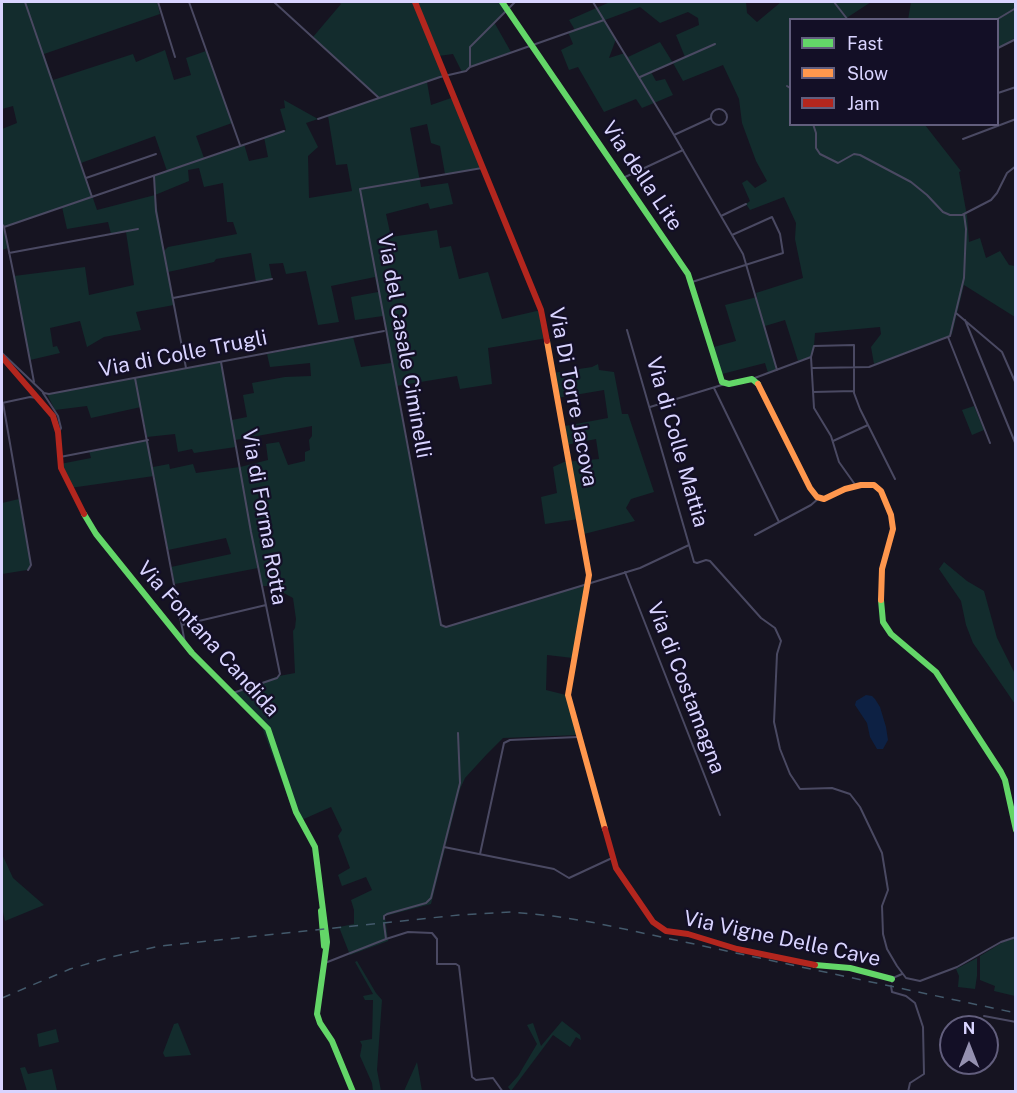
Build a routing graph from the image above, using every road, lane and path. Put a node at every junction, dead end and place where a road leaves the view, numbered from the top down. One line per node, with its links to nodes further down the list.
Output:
1 (25, 2): 41 (street)
2 (158, 2): 19 (street)
3 (189, 2): 35 (street)
4 (274, 2): 25 (street)
5 (415, 2): 21 (street, Via Di Torre Jacova)
6 (502, 2): 11 (street, Via della Lite)
7 (515, 2): 11 (street)
8 (593, 2): 14 (street)
9 (834, 2): 12 (street)
10 (1016, 8): 13 (street)
11 (507, 9): 17 (street, Via della Lite); 20 (street)
12 (846, 18)
13 (999, 18)
14 (604, 20): 17 (street); 22 (street)
15 (1016, 39): 18 (street)
16 (715, 44): 22 (street)
17 (532, 45): 20 (street); 42 (street, Via della Lite)
18 (999, 48)
19 (175, 57)
20 (470, 67): 21 (street)
21 (446, 77): 25 (street); 39 (street, Via Di Torre Jacova)
22 (640, 77): 33 (street)
23 (1016, 87): 24 (street)
24 (999, 93)
25 (379, 98): 27 (street)
26 (711, 118): 26 (street); 33 (street)
27 (318, 119)
28 (1016, 119): 29 (street)
29 (999, 125)
30 (814, 126): 45 (street)
31 (997, 126): 34 (street)
32 (284, 131): 35 (street)
33 (674, 135): 36 (street)
34 (963, 139)
35 (240, 145): 40 (street)
36 (683, 150): 42 (street); 46 (street)
37 (156, 154): 41 (street)
38 (1016, 166): 45 (street)
39 (484, 167): 58 (street, Via del Casale Ciminelli); 94 (street, Via Di Torre Jacova)
40 (154, 176): 43 (street); 54 (street)
41 (86, 177): 43 (street)
42 (623, 178): 53 (street, Via della Lite)
43 (92, 197): 47 (street)
44 (746, 204): 46 (street)
45 (964, 214): 55 (street)
46 (721, 216): 49 (street)
47 (3, 225): 50 (street)
48 (138, 229): 50 (street)
49 (732, 236): 51 (street); 51 (street)
50 (9, 253): 69 (street)
51 (748, 265): 53 (street); 66 (street)
52 (272, 279): 54 (street)
53 (692, 282): 70 (street, Via della Lite)
54 (173, 298): 64 (street)
55 (956, 313): 56 (street); 59 (street)
56 (965, 320): 71 (street); 84 (street)
57 (627, 330): 77 (street, Via di Colle Mattia)
58 (386, 331): 62 (street, Via di Colle Trugli); 94 (street, Via del Casale Ciminelli)
59 (948, 337): 63 (street); 83 (street)
60 (2, 355): 69 (street); 78 (street, Via Fontana Candida)
61 (811, 357): 63 (street); 65 (street); 66 (street)
62 (221, 362): 64 (street, Via di Colle Trugli); 95 (street, Via di Forma Rotta)
63 (854, 367): 65 (street); 74 (street)
64 (186, 368): 67 (street, Via di Colle Trugli)
65 (812, 368): 75 (street)
66 (777, 370): 68 (street)
67 (135, 378): 73 (street, Via di Colle Trugli); 81 (street)
68 (752, 379): 70 (street); 88 (street)
69 (34, 383): 73 (street)
70 (725, 384): 72 (street)
71 (1016, 384)
72 (714, 388): 77 (street); 89 (street)
73 (39, 389): 80 (street)
74 (854, 391): 75 (street); 79 (street)
75 (813, 392): 82 (street)
76 (2, 403): 78 (street); 92 (street)
77 (650, 407): 91 (street, Via di Colle Mattia)
78 (51, 414): 80 (street, Via Fontana Candida)
79 (868, 424): 82 (street); 86 (street)
80 (58, 434): 85 (street, Via Fontana Candida)
81 (148, 440): 85 (street); 96 (street)
82 (833, 441): 87 (street)
83 (990, 443)
84 (1016, 445)
85 (60, 457): 97 (street, Via Fontana Candida)
86 (895, 479)
87 (856, 486): 88 (street); 102 (street)
88 (819, 498): 89 (street)
89 (779, 522): 90 (street)
90 (755, 535)
91 (688, 545): 93 (street); 111 (street, Via di Colle Mattia)
92 (28, 570)
93 (625, 572): 94 (street); 101 (street, Via di Costamagna)
94 (588, 583): 100 (street, Via Di Torre Jacova)
95 (266, 605): 96 (street); 98 (street, Via di Forma Rotta)
96 (182, 625): 97 (street)
97 (186, 646): 98 (street, Via Fontana Candida)
98 (232, 693): 110 (street, Via Fontana Candida)
99 (458, 733): 103 (street)
100 (578, 737): 104 (street); 105 (street, Via Vigne Delle Cave)
101 (720, 815)
102 (1016, 830)
103 (444, 847): 104 (street); 106 (street)
104 (480, 854): 105 (street)
105 (613, 857): 112 (street, Via Vigne Delle Cave)
106 (384, 920)
107 (384, 924): 109 (street)
108 (1016, 937): 111 (street)
109 (386, 939): 110 (street); 116 (street)
110 (324, 964): 115 (street, Via Fontana Candida)
111 (902, 974): 112 (street)
112 (892, 983): 117 (street)
113 (999, 1019): 114 (street)
114 (1016, 1022)
115 (353, 1092)
116 (504, 1092)
117 (908, 1092)

